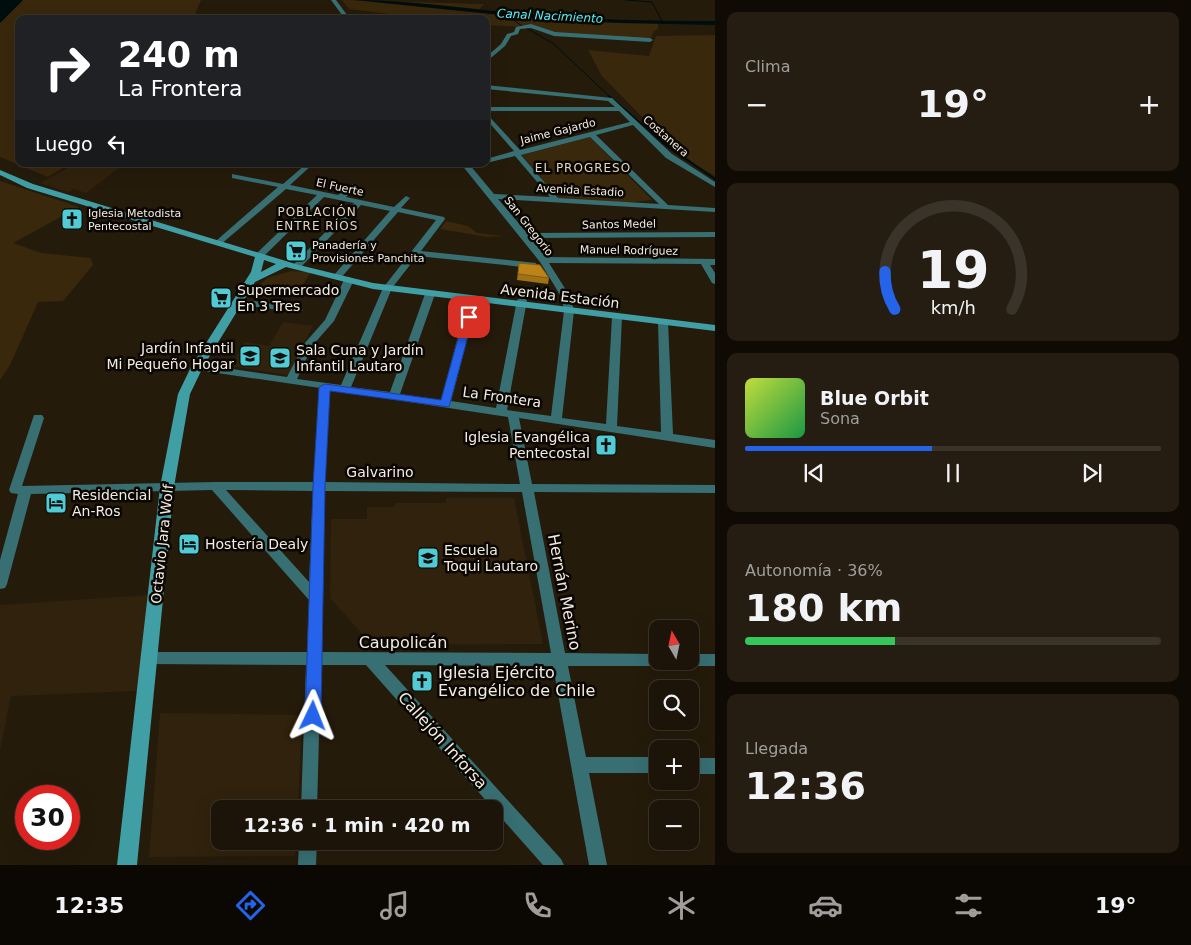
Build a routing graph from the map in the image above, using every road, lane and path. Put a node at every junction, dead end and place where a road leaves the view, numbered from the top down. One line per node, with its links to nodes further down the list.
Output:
1 (333, 0): 2 (street)
2 (345, 15)
3 (650, 40): 4 (street)
4 (490, 56)
5 (490, 87): 7 (street, Costanera)
6 (490, 109): 7 (street)
7 (621, 109): 9 (street, Costanera)
8 (490, 119): 11 (street)
9 (635, 124): 10 (street, Jaime Gajardo); 17 (street, Costanera)
10 (592, 134): 11 (street, Jaime Gajardo); 26 (street, Avenida Estadio)
11 (517, 153): 12 (street, Jaime Gajardo); 24 (street)
12 (490, 160)
13 (306, 167): 18 (street)
14 (468, 167): 21 (street, San Gregorio)
15 (0, 172): 31 (main road, Avenida Estación)
16 (236, 176): 18 (street, El Fuerte)
17 (715, 185)
18 (284, 186): 20 (street, El Fuerte); 31 (street)
19 (353, 186): 22 (street)
20 (323, 194): 22 (street, El Fuerte); 33 (street)
21 (492, 196): 24 (street, Avenida Estadio); 30 (street, San Gregorio)
22 (340, 198): 25 (street, El Fuerte)
23 (406, 198): 27 (street)
24 (556, 200): 26 (street, Avenida Estadio)
25 (359, 202): 27 (street, El Fuerte); 37 (street)
26 (666, 207): 28 (street, Avenida Estadio)
27 (396, 210): 32 (street, El Fuerte); 38 (street)
28 (715, 210)
29 (715, 234): 30 (street, Santos Medel)
30 (524, 236): 36 (street, San Gregorio)
31 (220, 242): 33 (main road, Avenida Estación)
32 (416, 253): 36 (street, Manuel Rodríguez); 42 (street)
33 (260, 255): 37 (main road, Avenida Estación); 39 (main road, Octavio Jara Wolf)
34 (704, 262): 35 (street, Manuel Rodríguez); 36 (street, Manuel Rodríguez); 41 (street)
35 (715, 262)
36 (545, 263): 47 (street, San Gregorio)
37 (294, 264): 38 (main road, Avenida Estación); 39 (main road)
38 (339, 274): 40 (main road, Avenida Estación); 42 (main road, Avenida Estación)
39 (252, 280): 45 (main road, Octavio Jara Wolf)
40 (349, 280): 42 (main road, Avenida Estación); 54 (street)
41 (715, 281)
42 (390, 286): 43 (main road, Avenida Estación); 46 (main road, Avenida Estación); 56 (street)
43 (430, 294): 44 (main road, Avenida Estación); 57 (street)
44 (473, 299): 46 (main road, Avenida Estación); 58 (street)
45 (240, 302): 48 (street); 53 (main road, Octavio Jara Wolf)
46 (521, 303): 47 (main road, Avenida Estación); 59 (street)
47 (570, 308): 49 (main road, Avenida Estación); 51 (main road, Avenida Estación); 61 (street)
48 (298, 310)
49 (617, 317): 50 (main road, Avenida Estación); 62 (street)
50 (663, 322): 52 (main road, Avenida Estación); 63 (street)
51 (715, 322)
52 (715, 328)
53 (197, 368): 54 (street, La Frontera); 66 (main road, Octavio Jara Wolf)
54 (290, 382): 55 (street, La Frontera)
55 (325, 387): 56 (street, La Frontera); 67 (street)
56 (344, 390): 57 (street, La Frontera)
57 (394, 397): 58 (street, La Frontera)
58 (445, 404): 59 (street, La Frontera)
59 (507, 413): 61 (street, La Frontera); 68 (street, Hernán Merino)
60 (38, 418): 69 (street)
61 (556, 420): 62 (street, La Frontera)
62 (611, 428): 63 (street, La Frontera)
63 (667, 437): 64 (street, La Frontera)
64 (715, 444)
65 (215, 486): 66 (street, Galvarino); 67 (street, Galvarino); 72 (street)
66 (167, 487): 69 (street, Galvarino); 73 (main road, Octavio Jara Wolf)
67 (319, 487): 68 (street, Galvarino); 72 (street)
68 (527, 488): 70 (street, Galvarino); 74 (street, Hernán Merino)
69 (20, 489): 71 (street)
70 (715, 490)
71 (0, 584)
72 (316, 599): 75 (street)
73 (149, 658): 75 (street, Caupolicán); 86 (main road, Octavio Jara Wolf)
74 (559, 659): 76 (street, Caupolicán); 77 (street, Caupolicán); 80 (street, Hernán Merino)
75 (315, 660): 76 (street, Caupolicán); 84 (street)
76 (371, 660): 88 (street, Callejón Inforsa)
77 (649, 660)
78 (699, 660): 79 (street)
79 (715, 660)
80 (579, 765): 81 (street); 89 (street, Hernán Merino)
81 (649, 765)
82 (699, 766): 83 (street)
83 (715, 766)
84 (309, 800)
85 (308, 850): 87 (street)
86 (127, 865)
87 (307, 865)
88 (555, 865)
89 (598, 865)

